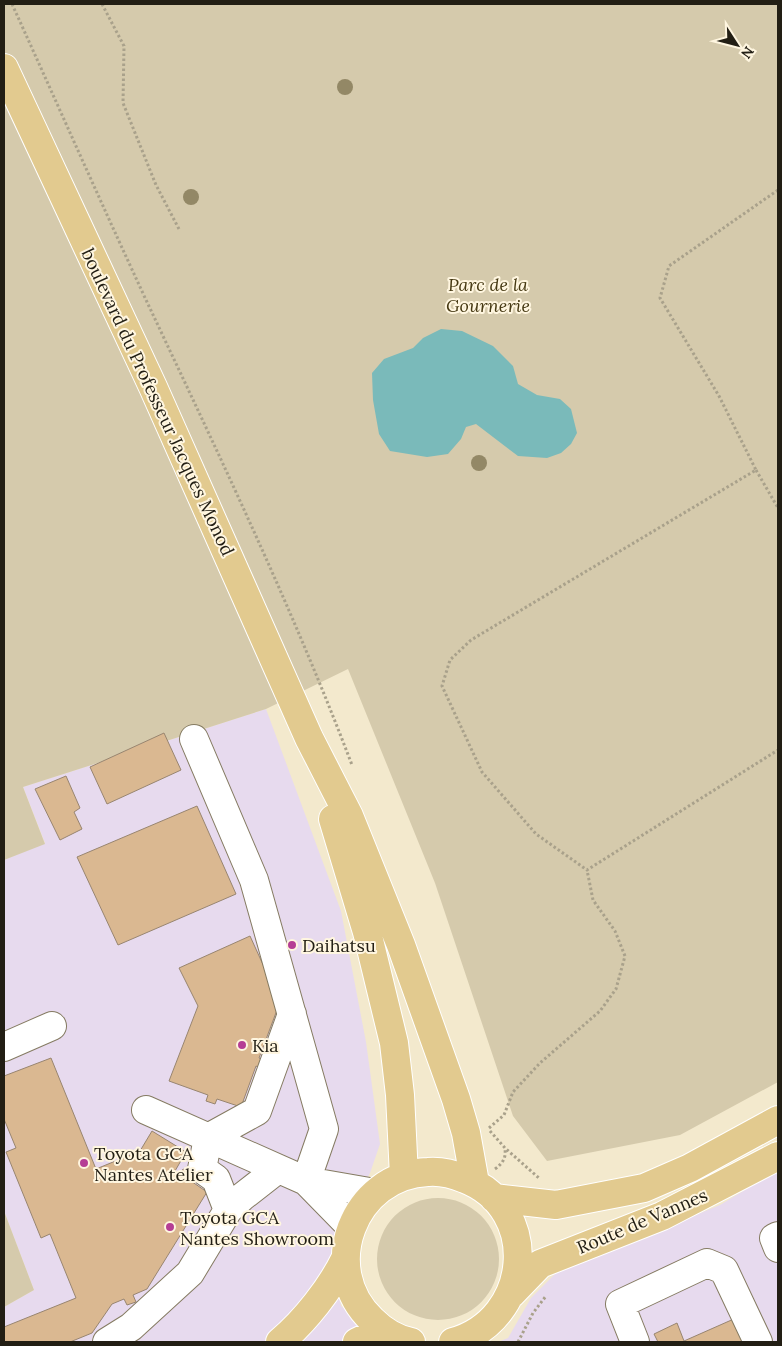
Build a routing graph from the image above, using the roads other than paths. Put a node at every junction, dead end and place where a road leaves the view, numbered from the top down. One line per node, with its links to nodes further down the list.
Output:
1 (4, 68): 2 (main road, boulevard du Professeur Jacques Monod)
2 (309, 738): 12 (main road); 14 (main road)
3 (194, 739): 4 (street)
4 (292, 1014): 9 (street); 13 (street)
5 (52, 1026): 6 (street)
6 (4, 1047)
7 (146, 1110): 9 (street)
8 (778, 1120): 14 (main road, Route de Vannes)
9 (208, 1138): 11 (street); 16 (street)
10 (778, 1156): 21 (main road, Route de Vannes)
11 (278, 1170): 13 (street); 16 (street)
12 (404, 1176): 14 (main road, Route de Vannes); 15 (main road, Route de Vannes)
13 (306, 1181): 15 (street); 17 (street)
14 (485, 1191): 21 (main road)
15 (375, 1193): 17 (main road, Route de Vannes)
16 (228, 1210): 23 (street)
17 (351, 1227): 20 (main road, Route de Vannes)
18 (778, 1236): 19 (street)
19 (778, 1248)
20 (345, 1259): 22 (main road); 24 (main road)
21 (506, 1303): 27 (main road, Route de Vannes); 28 (main road)
22 (382, 1330): 25 (main road); 26 (main road)
23 (107, 1342)
24 (280, 1342)
25 (357, 1342)
26 (411, 1342)
27 (453, 1342)
28 (499, 1342)
29 (635, 1342): 30 (street)
30 (758, 1342)

